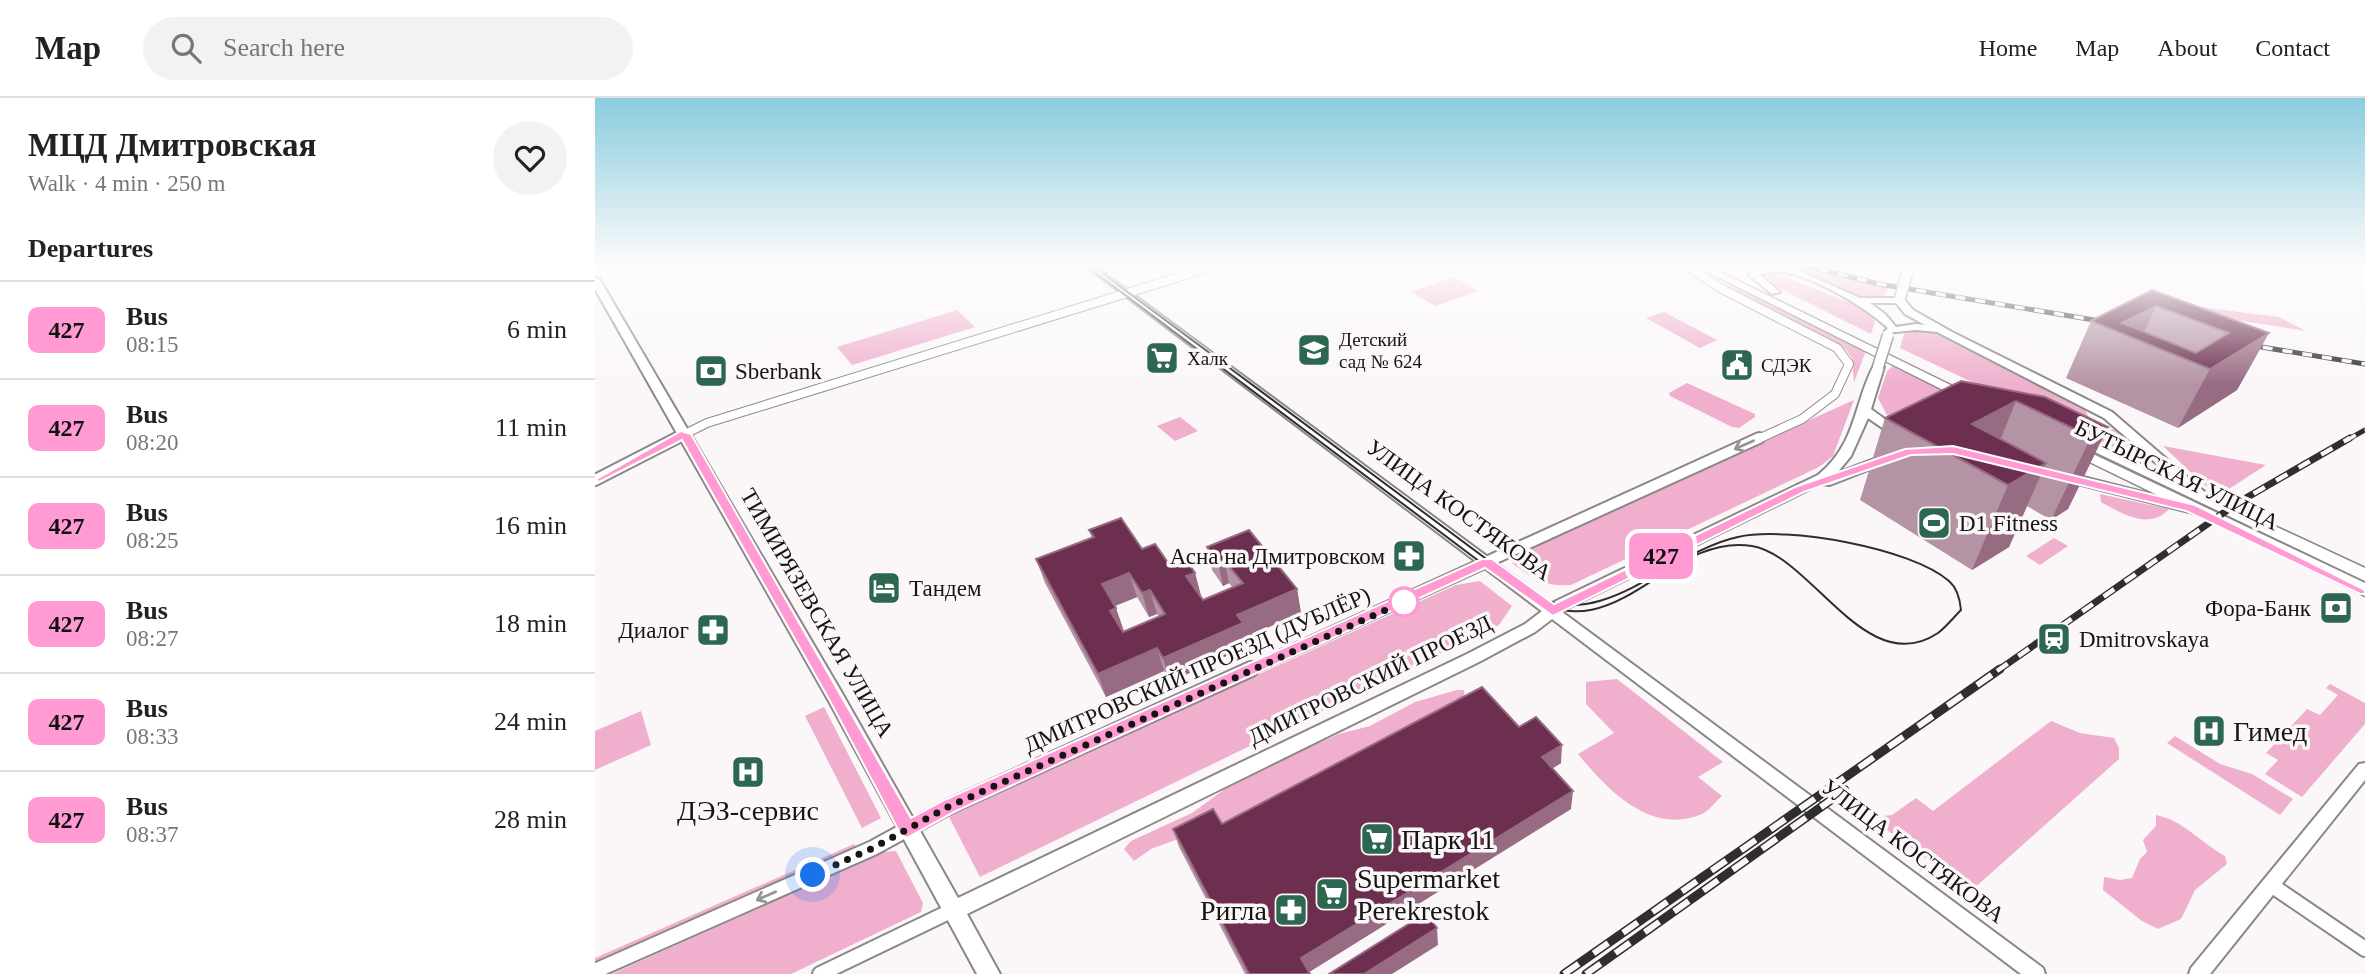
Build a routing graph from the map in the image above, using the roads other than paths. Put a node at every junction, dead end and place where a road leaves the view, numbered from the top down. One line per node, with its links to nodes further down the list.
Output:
1 (608, 305): 17 (main road, ТИМИРЯЗЕВСКАЯ УЛИЦА)
2 (1084, 305): 17 (street)
3 (1142, 305): 25 (street, УЛИЦА КОСТЯКОВА)
4 (1753, 305): 25 (street, ДМИТРОВСКИЙ ПРОЕЗД (ДУБЛЁР), one-way to 25)
5 (1785, 305): 12 (main road)
6 (1799, 305): 12 (main road)
7 (1864, 305): 10 (main road)
8 (1897, 305): 10 (main road, ДМИТРОВСКИЙ ПРОЕЗД)
9 (1902, 305): 11 (main road)
10 (1890, 331): 11 (main road); 16 (main road, ДМИТРОВСКИЙ ПРОЕЗД, bridge)
11 (1948, 334): 14 (main road)
12 (1896, 356): 13 (main road); 15 (main road)
13 (1977, 390)
14 (2065, 394): 18 (main road); 24 (main road)
15 (1985, 405)
16 (1864, 410): 19 (main road); 23 (main road, ДМИТРОВСКИЙ ПРОЕЗД)
17 (685, 434): 22 (street); 30 (main road, ТИМИРЯЗЕВСКАЯ УЛИЦА)
18 (2063, 434): 24 (main road, БУТЫРСКАЯ УЛИЦА)
19 (1911, 438)
20 (1897, 455): 23 (main road)
21 (2049, 473): 24 (main road)
22 (595, 480)
23 (1800, 489): 28 (main road, ДМИТРОВСКИЙ ПРОЕЗД)
24 (2204, 507): 26 (main road, БУТЫРСКАЯ УЛИЦА); 27 (main road, БУТЫРСКАЯ УЛИЦА)
25 (1487, 562): 28 (street, УЛИЦА КОСТЯКОВА); 30 (street, ДМИТРОВСКИЙ ПРОЕЗД (ДУБЛЁР))
26 (2365, 575)
27 (2365, 590)
28 (1553, 610): 32 (main road, ДМИТРОВСКИЙ ПРОЕЗД); 37 (street, УЛИЦА КОСТЯКОВА)
29 (2365, 769): 31 (street)
30 (907, 830): 32 (main road, ТИМИРЯЗЕВСКАЯ УЛИЦА); 34 (street, ДМИТРОВСКИЙ ПРОЕЗД (ДУБЛЁР), one-way to 34)
31 (2271, 885): 33 (street); 38 (street)
32 (953, 910): 35 (street, ДМИТРОВСКИЙ ПРОЕЗД); 36 (main road, ТИМИРЯЗЕВСКАЯ УЛИЦА)
33 (2365, 949)
34 (595, 971)
35 (820, 974)
36 (989, 974)
37 (2036, 974)
38 (2198, 974)

